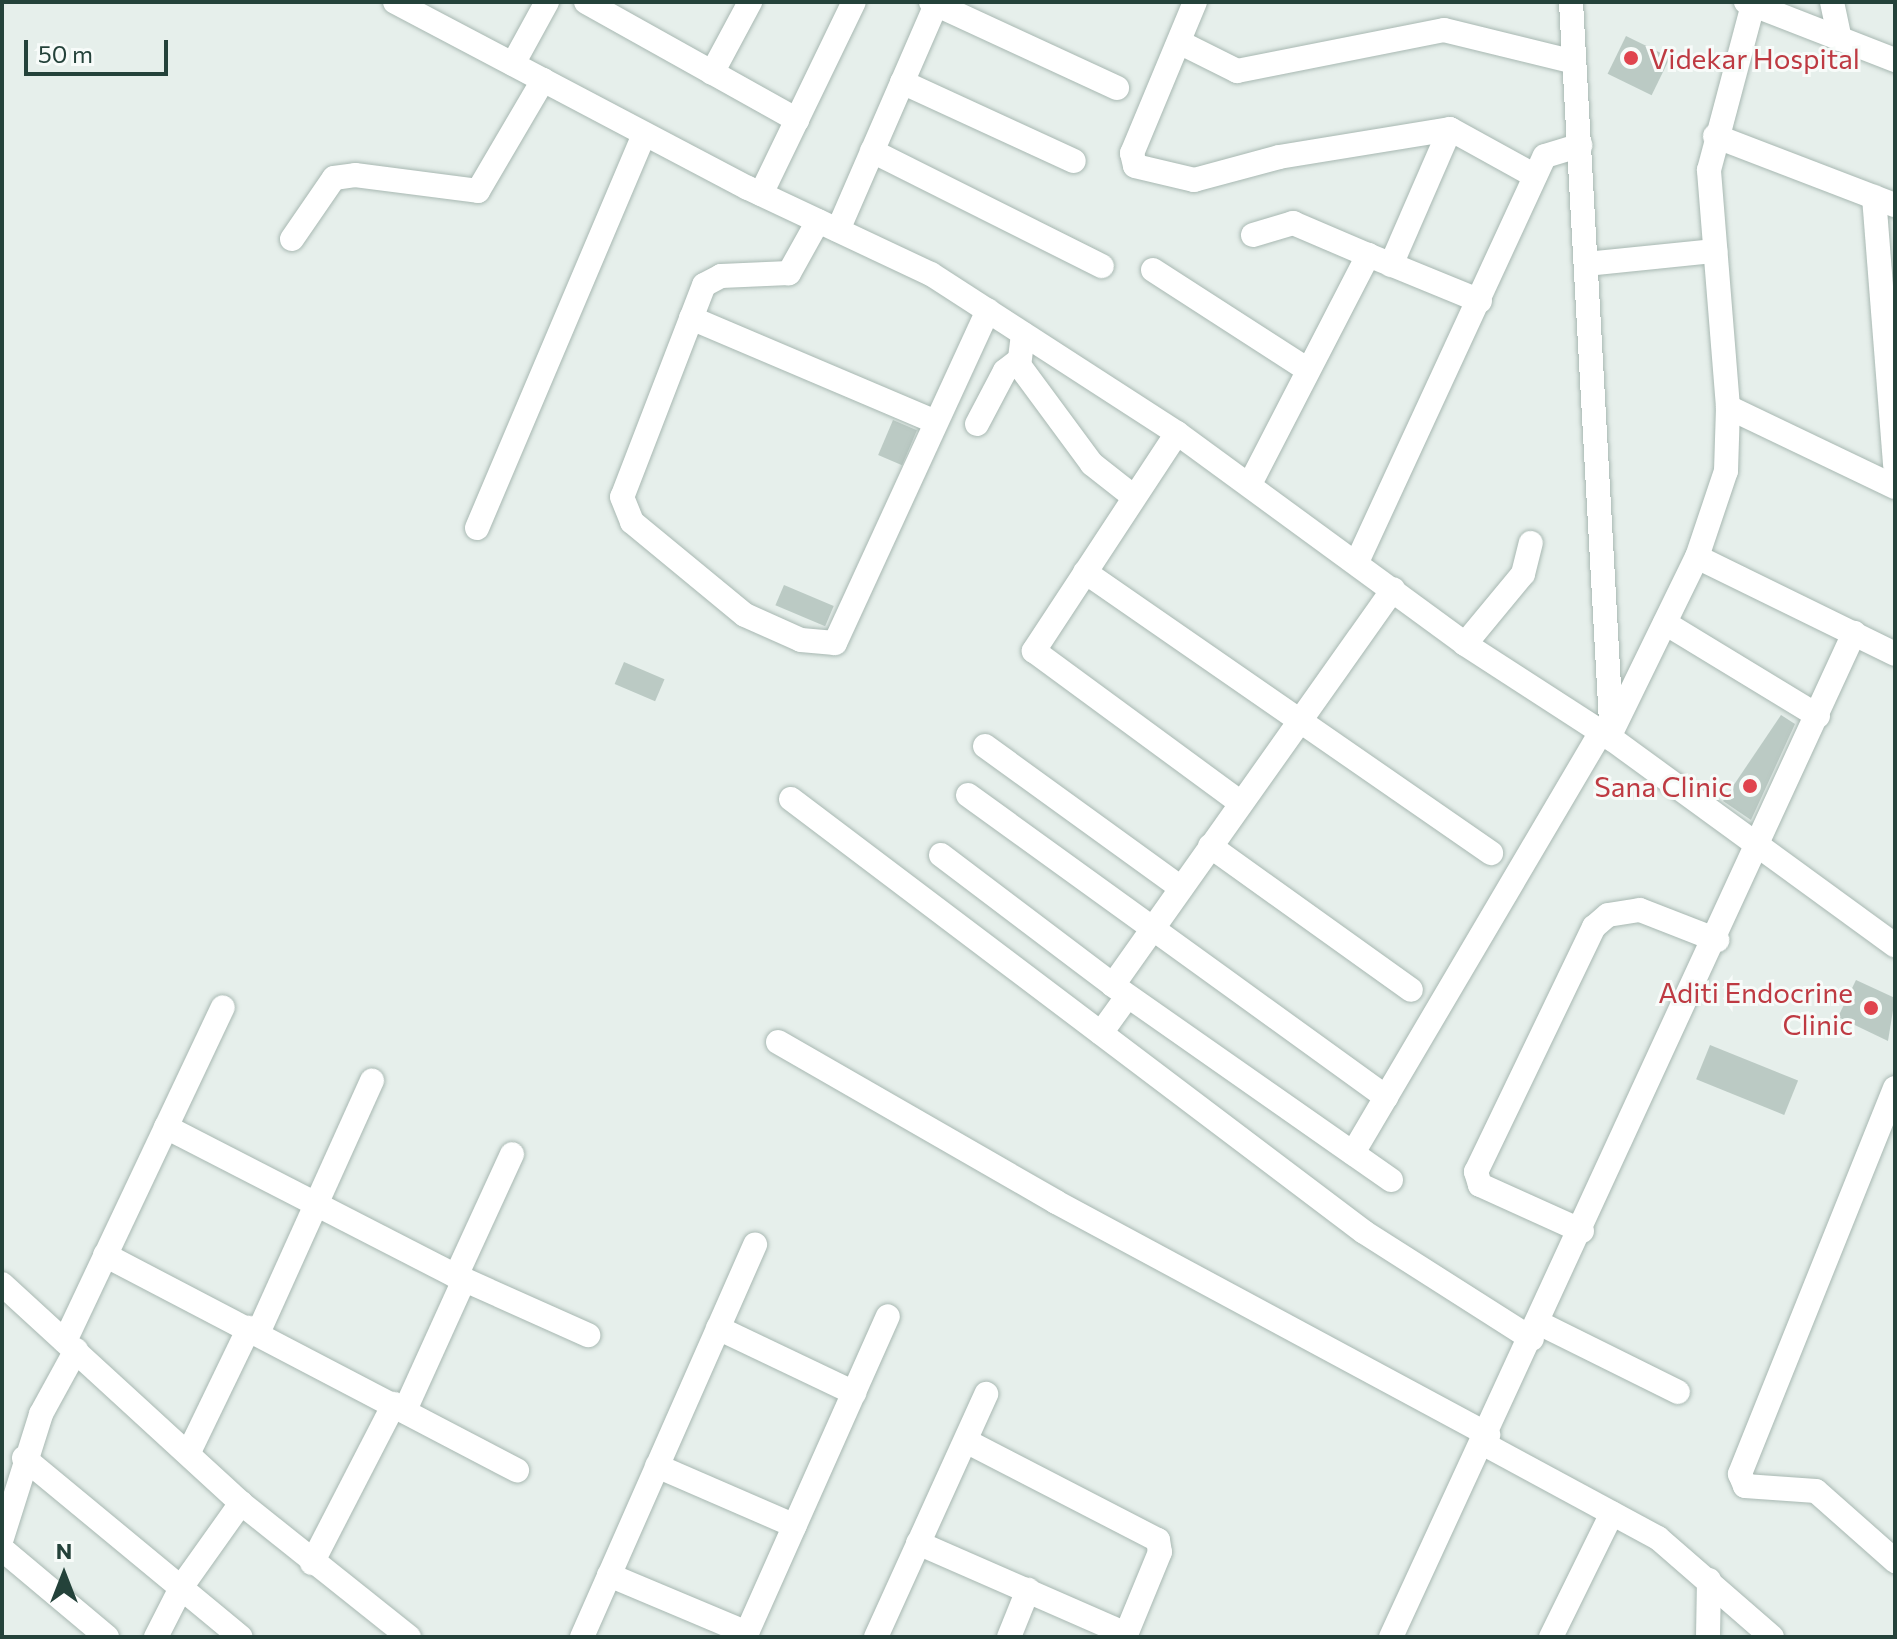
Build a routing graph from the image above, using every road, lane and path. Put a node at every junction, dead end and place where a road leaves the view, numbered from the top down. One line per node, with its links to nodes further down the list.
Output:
1 (395, 2): 15 (street)
2 (547, 2): 15 (street)
3 (586, 2): 16 (street)
4 (750, 2): 16 (street)
5 (854, 2): 20 (street)
6 (1195, 2): 12 (street)
7 (1571, 2): 14 (street)
8 (1832, 2): 11 (street)
9 (935, 3): 18 (street); 19 (street)
10 (1750, 3): 11 (street); 23 (street)
11 (1840, 39): 13 (street)
12 (1179, 42): 14 (street); 21 (street)
13 (1895, 60)
14 (1574, 62): 24 (street)
15 (513, 64): 17 (street)
16 (712, 73): 20 (street)
17 (543, 80): 22 (street); 32 (street)
18 (902, 82): 25 (street); 26 (street)
19 (1117, 88)
20 (797, 120): 28 (street)
21 (1450, 129): 27 (street); 36 (street)
22 (644, 134): 28 (street); 53 (street)
23 (1715, 136): 29 (street); 33 (street)
24 (1580, 145): 27 (street); 35 (street)
25 (872, 151): 30 (street); 37 (street)
26 (1074, 161)
27 (1535, 176): 39 (street)
28 (761, 194): 30 (street)
29 (1885, 201): 49 (street)
30 (828, 226): 40 (street); 41 (street)
31 (1253, 235): 34 (street)
32 (292, 239)
33 (1715, 251): 35 (street); 45 (street)
34 (1368, 255): 36 (street); 44 (street)
35 (1586, 264): 65 (street)
36 (1391, 265): 39 (street)
37 (1102, 266)
38 (1153, 270): 44 (street)
39 (1480, 301): 56 (street)
40 (988, 311): 42 (street); 46 (street)
41 (691, 318): 46 (street); 46 (street)
42 (1023, 334): 43 (street); 48 (street)
43 (1018, 361): 47 (street); 52 (street)
44 (1305, 368): 50 (street)
45 (1728, 407): 51 (street); 55 (street)
46 (936, 422)
47 (977, 424)
48 (1177, 433): 50 (street); 52 (street)
49 (1895, 465)
50 (1250, 484): 56 (street)
51 (1895, 487)
52 (1134, 497): 57 (street)
53 (477, 528)
54 (1531, 543): 61 (street)
55 (1697, 557): 59 (street); 60 (street)
56 (1357, 562): 58 (street)
57 (1085, 572): 64 (street); 69 (street)
58 (1393, 589): 61 (street); 64 (street)
59 (1665, 623): 63 (street); 65 (street)
60 (1854, 633): 62 (street); 63 (street)
61 (1465, 644): 65 (street)
62 (1895, 654)
63 (1818, 716): 71 (street)
64 (1301, 718): 69 (street); 72 (street)
65 (1608, 734): 71 (street); 85 (street)
66 (985, 746): 74 (street)
67 (968, 795): 75 (street)
68 (791, 799): 81 (street)
69 (1241, 803): 70 (street)
70 (1210, 846): 74 (street); 78 (street)
71 (1758, 850): 76 (street); 77 (street)
72 (1491, 853)
73 (941, 855): 79 (street)
74 (1181, 888): 75 (street)
75 (1153, 929): 79 (street); 85 (street)
76 (1717, 940): 92 (street); 92 (street)
77 (1895, 945)
78 (1411, 990)
79 (1120, 991): 81 (street); 88 (street)
80 (223, 1007): 86 (street)
81 (1101, 1033): 100 (street)
82 (778, 1042): 107 (street)
83 (372, 1081): 91 (street)
84 (1895, 1088): 87 (street)
85 (1386, 1097): 88 (street)
86 (166, 1127): 91 (street); 94 (street)
87 (1887, 1134): 119 (street)
88 (1353, 1153): 90 (street)
89 (512, 1154): 95 (street)
90 (1391, 1180)
91 (319, 1203): 95 (street); 99 (street)
92 (1582, 1231): 100 (street)
93 (755, 1244): 98 (street)
94 (105, 1255): 99 (street); 102 (street)
95 (460, 1278): 101 (street); 106 (street)
96 (2, 1284): 102 (street)
97 (888, 1316): 104 (street)
98 (718, 1328): 104 (street); 111 (street)
99 (254, 1330): 106 (street); 109 (street)
100 (1536, 1331): 103 (street); 107 (street)
101 (588, 1335)
102 (70, 1345): 109 (street); 110 (street)
103 (1678, 1392)
104 (854, 1393): 115 (street)
105 (986, 1394): 108 (street)
106 (399, 1407): 112 (street); 120 (street)
107 (1486, 1439): 114 (street); 135 (street)
108 (966, 1441): 117 (street); 127 (street)
109 (189, 1452): 113 (street)
110 (24, 1458): 116 (street); 123 (street)
111 (657, 1466): 115 (street); 121 (street)
112 (517, 1470)
113 (241, 1503): 120 (street); 123 (street)
114 (1612, 1513): 122 (street); 125 (street)
115 (795, 1526): 126 (street)
116 (2, 1538)
117 (918, 1543): 124 (street); 133 (street)
118 (2, 1549): 128 (street)
119 (1895, 1561)
120 (312, 1563): 131 (street)
121 (609, 1575): 126 (street); 132 (street)
122 (1709, 1580): 138 (street); 139 (street)
123 (182, 1586): 129 (street); 130 (street)
124 (1028, 1590): 127 (street); 134 (street)
125 (1571, 1598): 136 (street); 137 (street)
126 (746, 1635)
127 (1125, 1636)
128 (107, 1637)
129 (156, 1637)
130 (240, 1637)
131 (409, 1637)
132 (582, 1637)
133 (876, 1637)
134 (1009, 1637)
135 (1391, 1637)
136 (1551, 1637)
137 (1570, 1637)
138 (1708, 1637)
139 (1772, 1637)

